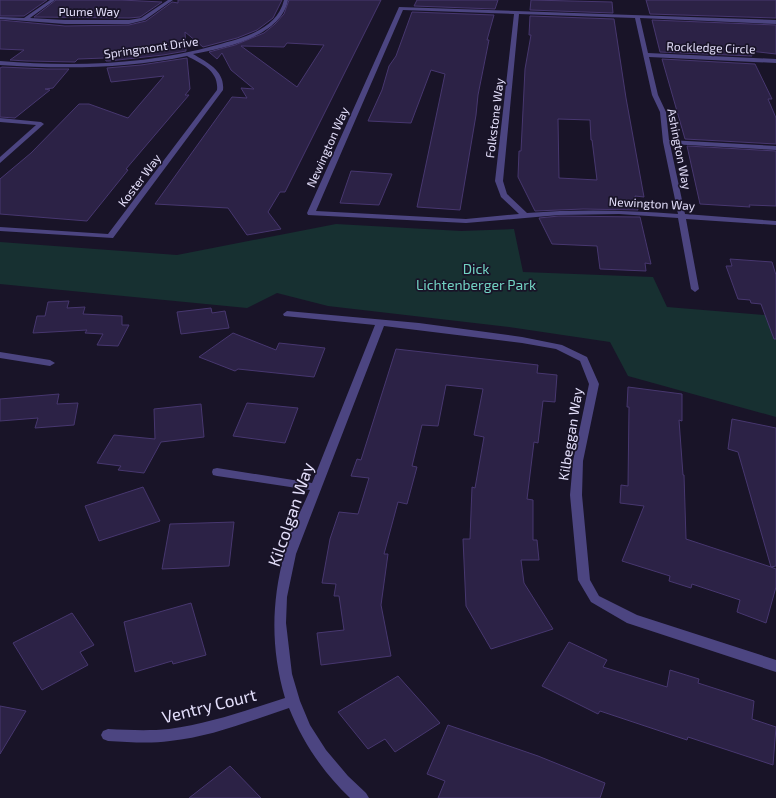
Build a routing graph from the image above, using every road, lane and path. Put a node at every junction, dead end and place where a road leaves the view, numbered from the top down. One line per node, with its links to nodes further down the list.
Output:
1 (53, 0): 7 (street)
2 (171, 0): 7 (street, Plume Way)
3 (286, 0): 9 (street, Springmont Drive)
4 (517, 12): 5 (street, Newington Way); 17 (street, Folkstone Way); 17 (street, Newington Way)
5 (637, 17): 8 (street, Newington Way); 10 (street, Ashington Way)
6 (0, 18): 7 (street, Plume Way)
7 (26, 19)
8 (776, 22)
9 (188, 54): 12 (street, Springmont Drive); 20 (street, Koster Way)
10 (646, 55): 11 (street, Rockledge Circle); 14 (street, Ashington Way)
11 (776, 61)
12 (0, 63)
13 (0, 120): 16 (street)
14 (666, 142): 15 (street); 18 (street, Ashington Way)
15 (776, 148)
16 (0, 161)
17 (525, 216): 18 (street, Newington Way)
18 (682, 216): 19 (street, Newington Way); 21 (street, Ashington Way)
19 (776, 223)
20 (0, 229)
21 (695, 289)
22 (287, 314): 23 (street, Kilbeggan Way)
23 (381, 322): 27 (street, Kilcolgan Way); 28 (street, Kilbeggan Way)
24 (0, 355): 25 (street)
25 (50, 363)
26 (217, 472): 27 (street)
27 (316, 487): 29 (street, Kilcolgan Way)
28 (776, 666)
29 (293, 701): 30 (street, Ventry Court); 31 (street, Kilcolgan Way)
30 (108, 735)
31 (361, 798)

